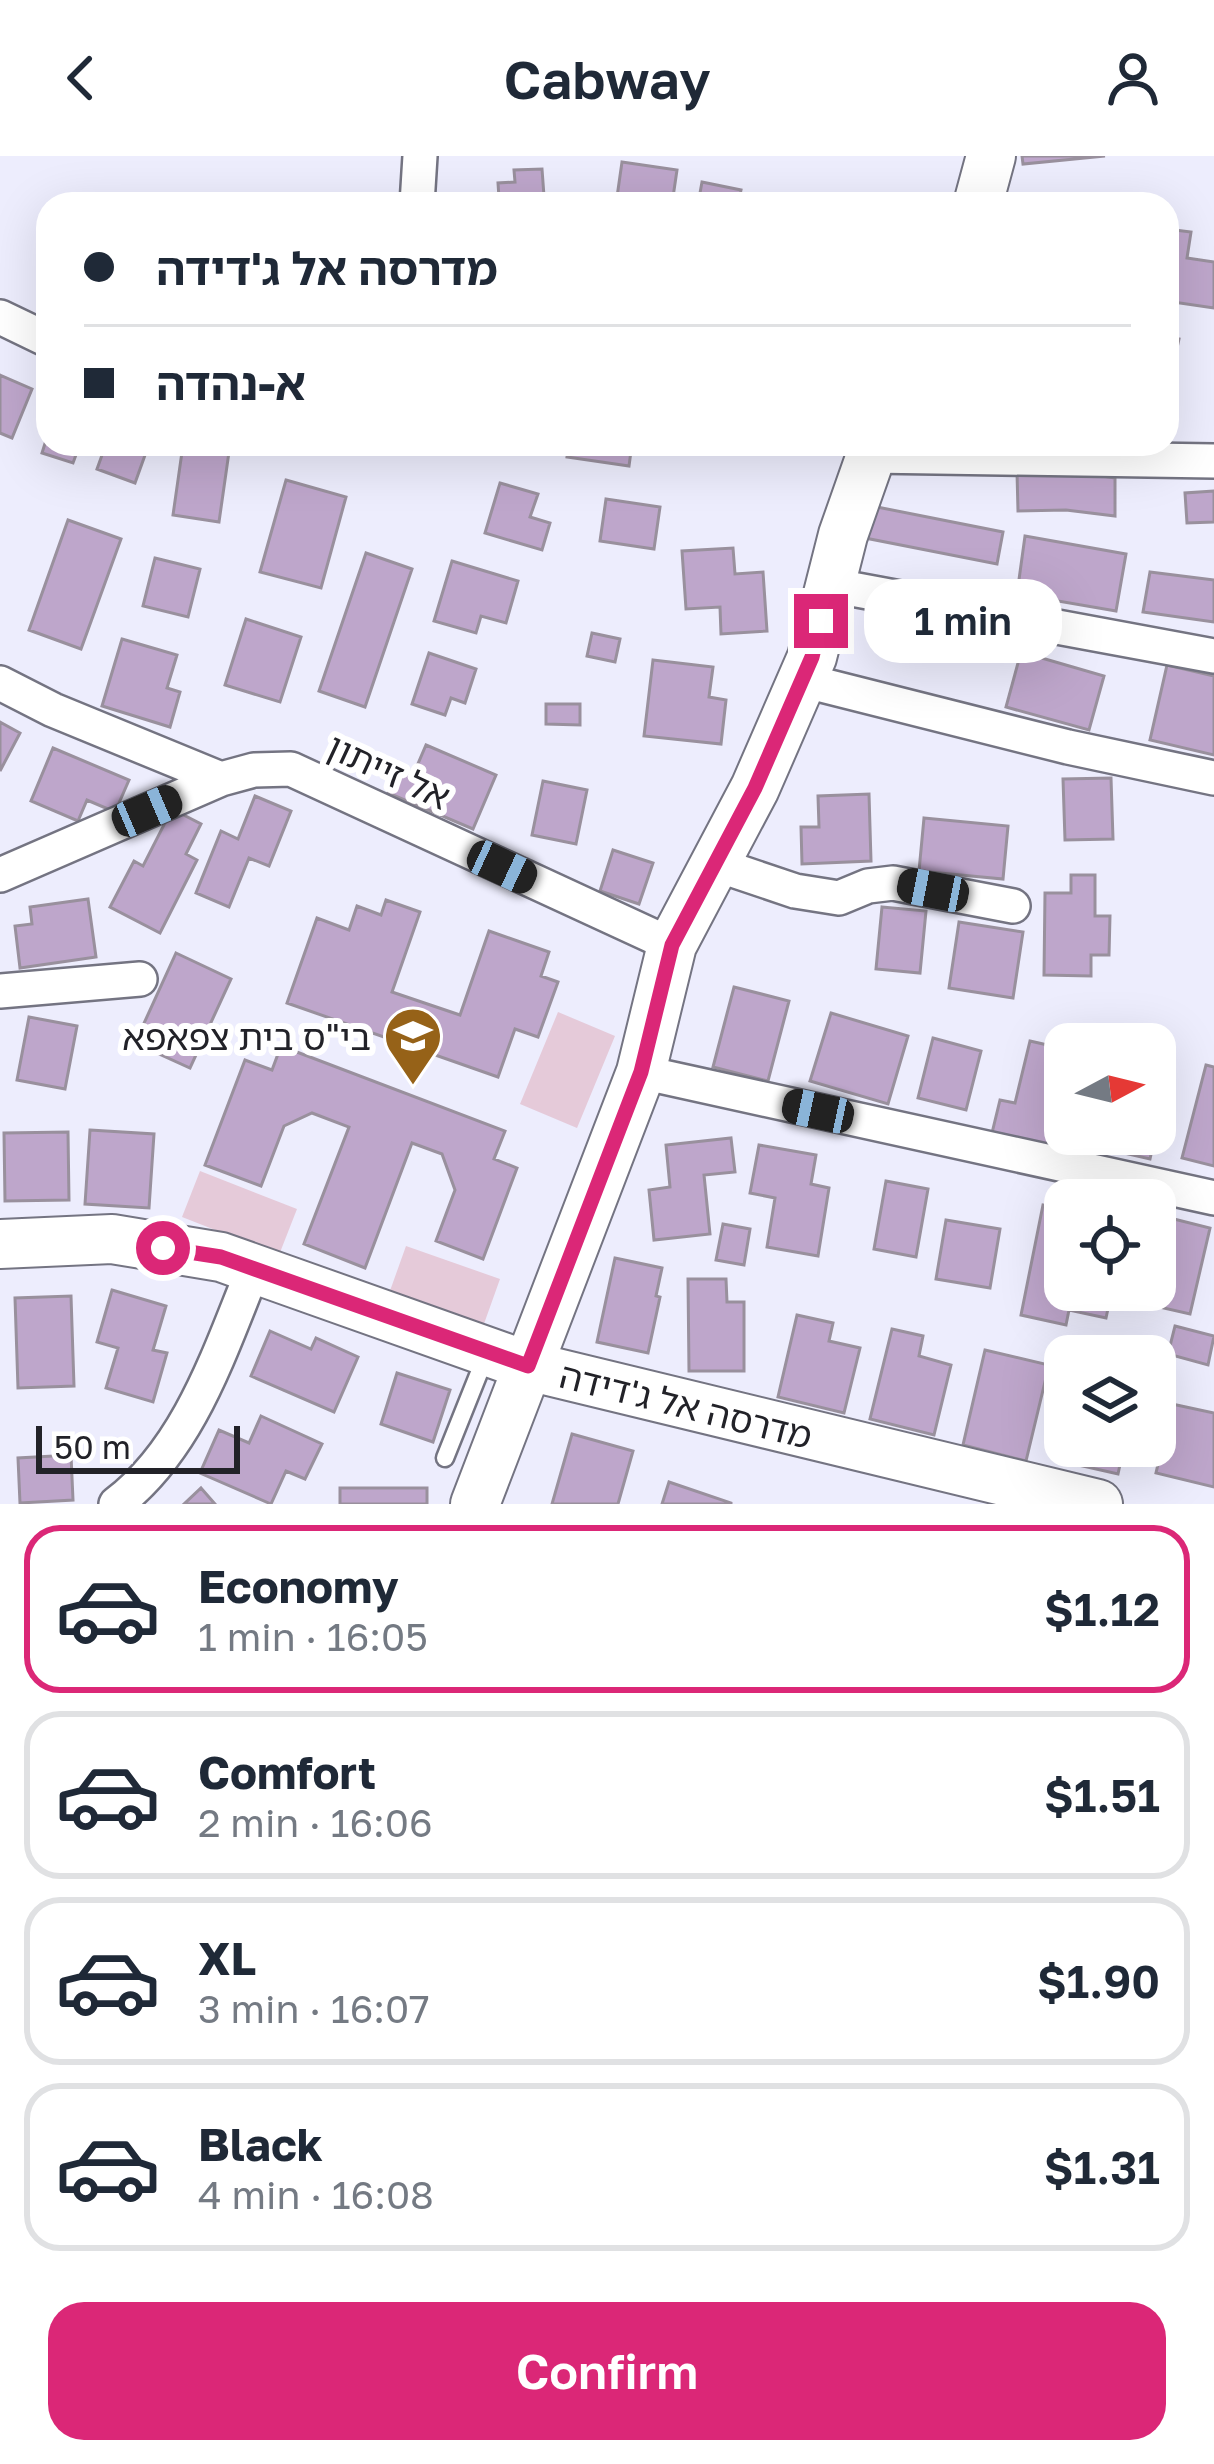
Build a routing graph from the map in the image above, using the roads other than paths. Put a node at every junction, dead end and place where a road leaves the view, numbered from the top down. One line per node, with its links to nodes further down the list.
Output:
1 (420, 156): 3 (street)
2 (991, 156): 4 (street)
3 (418, 192)
4 (981, 192)
5 (0, 317): 6 (street)
6 (36, 334)
7 (871, 456): 10 (street)
8 (1059, 456): 9 (street)
9 (1214, 461)
10 (830, 585): 11 (street); 12 (street)
11 (1214, 656)
12 (802, 680): 14 (street); 16 (street)
13 (0, 683): 15 (street)
14 (1214, 778)
15 (220, 779): 17 (street, אל זייתון); 19 (street, אל זייתון)
16 (715, 864): 18 (street); 19 (street)
17 (0, 875)
18 (1013, 906)
19 (672, 945): 22 (street)
20 (140, 979): 21 (street)
21 (0, 992)
22 (641, 1072): 23 (street); 26 (street)
23 (1214, 1198)
24 (0, 1244): 25 (street, מדרסה אל ג'דידה)
25 (254, 1268): 26 (street, מדרסה אל ג'דידה); 28 (street)
26 (508, 1359): 27 (lane); 29 (street); 30 (street, מדרסה אל ג'דידה)
27 (445, 1458)
28 (116, 1504)
29 (475, 1504)
30 (1098, 1504)

